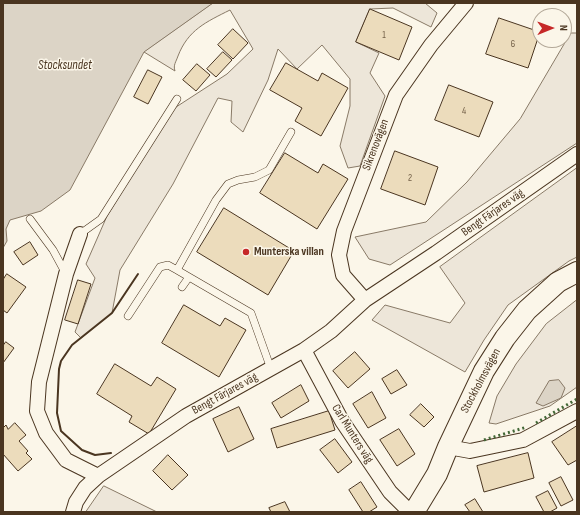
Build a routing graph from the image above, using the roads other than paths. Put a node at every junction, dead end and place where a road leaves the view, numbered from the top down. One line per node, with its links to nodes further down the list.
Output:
1 (466, 3): 12 (street, Sikrenovägen)
2 (177, 99): 6 (lane)
3 (291, 132): 7 (lane)
4 (577, 154): 12 (street, Bengt Färjares väg)
5 (30, 219): 9 (lane)
6 (80, 234): 9 (street)
7 (177, 270): 10 (lane); 13 (lane)
8 (577, 272): 17 (street, Stockholmsvägen)
9 (66, 274): 18 (street)
10 (189, 277): 11 (lane); 15 (lane)
11 (182, 287)
12 (365, 300): 14 (street, Bengt Färjares väg)
13 (128, 316)
14 (304, 350): 15 (street, Bengt Färjares väg); 20 (street, Carl Munters väg)
15 (271, 369): 18 (street, Bengt Färjares väg)
16 (577, 411): 17 (street)
17 (448, 447): 21 (street, Stockholmsvägen)
18 (98, 476): 19 (street, Bengt Färjares väg)
19 (73, 512)
20 (410, 512)
21 (414, 512)

